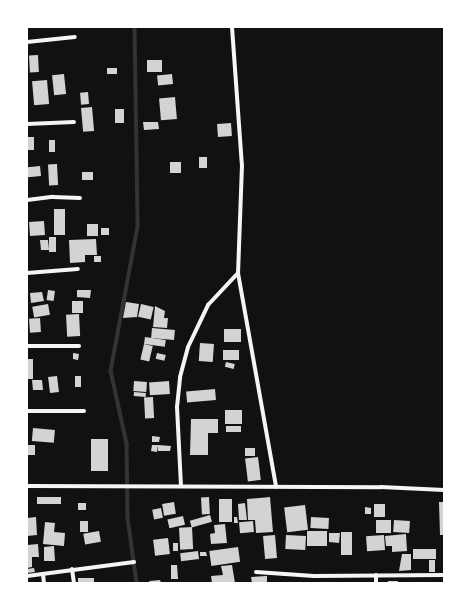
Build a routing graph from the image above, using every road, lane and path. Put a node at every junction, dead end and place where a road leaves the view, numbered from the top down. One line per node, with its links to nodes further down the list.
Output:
1 (232, 27): 10 (street)
2 (75, 38): 3 (street)
3 (27, 42)
4 (74, 122): 5 (street)
5 (27, 124)
6 (80, 198): 7 (street)
7 (27, 200)
8 (78, 269): 9 (street)
9 (27, 273)
10 (238, 273): 16 (street); 17 (street)
11 (27, 346): 12 (street)
12 (79, 346)
13 (84, 411): 14 (street)
14 (27, 412)
15 (27, 486): 16 (street)
16 (181, 486): 17 (street)
17 (276, 487): 18 (street)
18 (444, 490)
19 (134, 562): 20 (street)
20 (72, 569): 22 (street); 27 (street)
21 (256, 572): 23 (street)
22 (43, 574): 25 (street); 26 (street)
23 (376, 575): 24 (street); 28 (street)
24 (444, 575)
25 (27, 576)
26 (44, 583)
27 (74, 583)
28 (376, 583)

